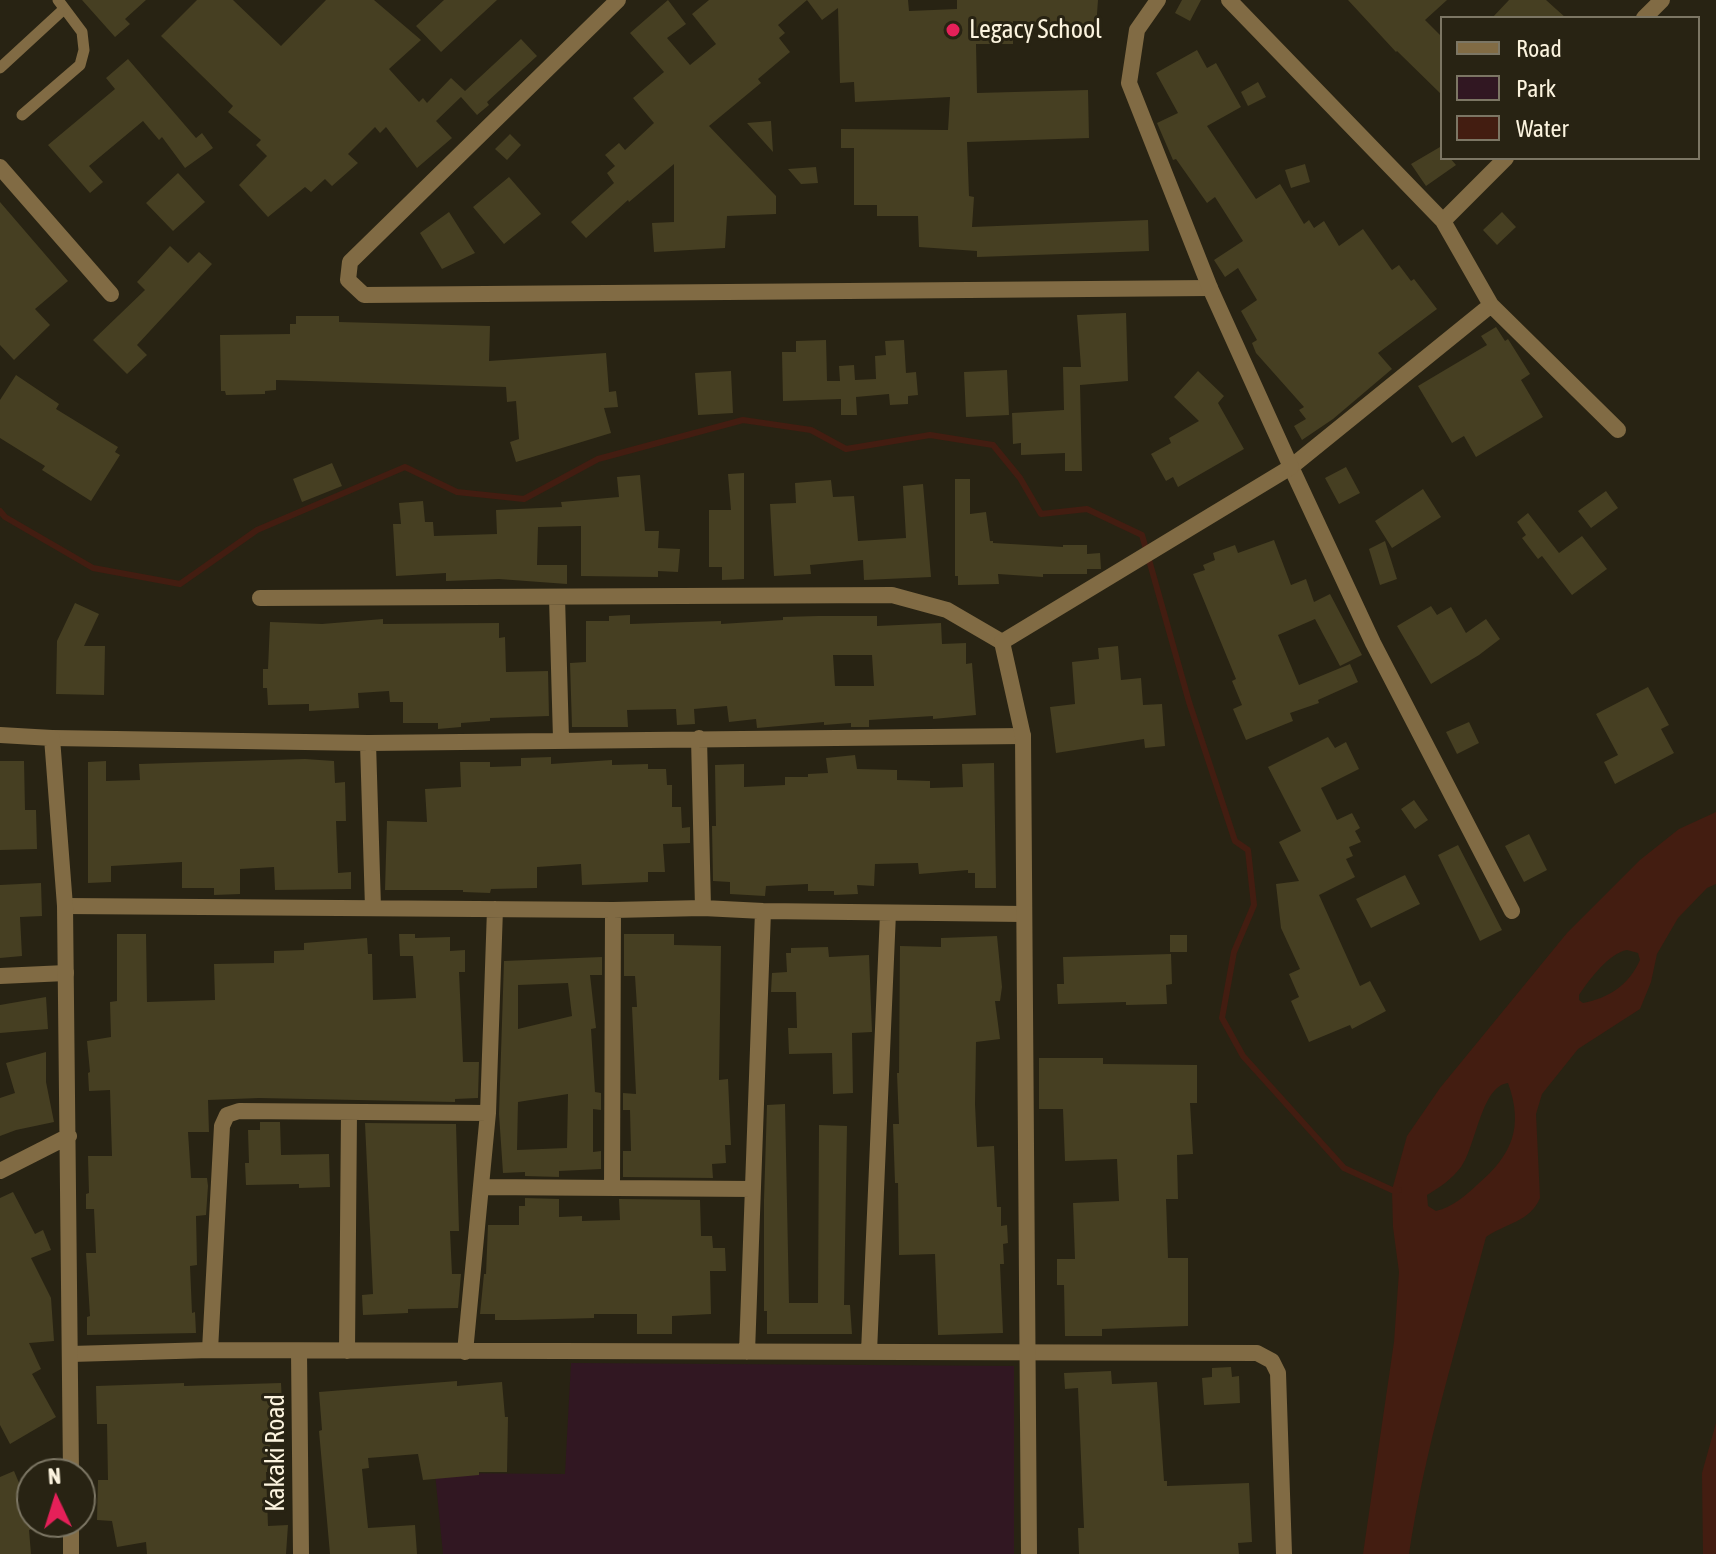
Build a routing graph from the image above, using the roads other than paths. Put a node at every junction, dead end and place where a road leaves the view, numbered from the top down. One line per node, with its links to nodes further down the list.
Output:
1 (618, 0): 12 (street)
2 (1158, 0): 12 (street)
3 (1229, 0): 11 (street)
4 (1662, 0): 6 (street)
5 (61, 4): 7 (lane); 8 (lane)
6 (1646, 16)
7 (0, 68)
8 (22, 115)
9 (1504, 160): 11 (street)
10 (0, 167): 13 (street)
11 (1443, 221): 14 (street)
12 (1210, 288): 16 (street)
13 (111, 294)
14 (1491, 305): 15 (street); 16 (street)
15 (1618, 430)
16 (1291, 467): 19 (street); 32 (street)
17 (557, 597): 18 (street); 19 (street); 24 (street)
18 (260, 598)
19 (1002, 642): 21 (street)
20 (0, 735): 22 (street)
21 (1023, 736): 23 (street); 34 (street)
22 (52, 738): 25 (street); 26 (street)
23 (699, 738): 24 (street); 28 (street)
24 (561, 739): 25 (street)
25 (368, 743): 27 (street)
26 (65, 906): 27 (street); 35 (street)
27 (373, 908): 29 (street)
28 (703, 908): 30 (street); 31 (street)
29 (495, 909): 30 (street); 38 (street)
30 (613, 910): 42 (street)
31 (763, 911): 33 (street); 43 (street)
32 (1512, 911)
33 (888, 913): 34 (street); 49 (street)
34 (1024, 914): 50 (street)
35 (66, 973): 36 (street); 39 (street)
36 (0, 976)
37 (349, 1112): 38 (street); 44 (street); 46 (street)
38 (488, 1113): 41 (street)
39 (69, 1136): 40 (street); 51 (street)
40 (0, 1171)
41 (481, 1187): 42 (street); 47 (street)
42 (612, 1188): 43 (street)
43 (753, 1189): 48 (street)
44 (210, 1350): 45 (street); 51 (street)
45 (299, 1351): 46 (street); 53 (street, Kakaki Road)
46 (347, 1351): 47 (street)
47 (465, 1352): 48 (street)
48 (747, 1352): 49 (street)
49 (869, 1352): 50 (street)
50 (1029, 1352): 54 (street); 55 (street)
51 (71, 1354): 52 (street)
52 (71, 1458)
53 (301, 1554)
54 (1029, 1554)
55 (1284, 1554)

